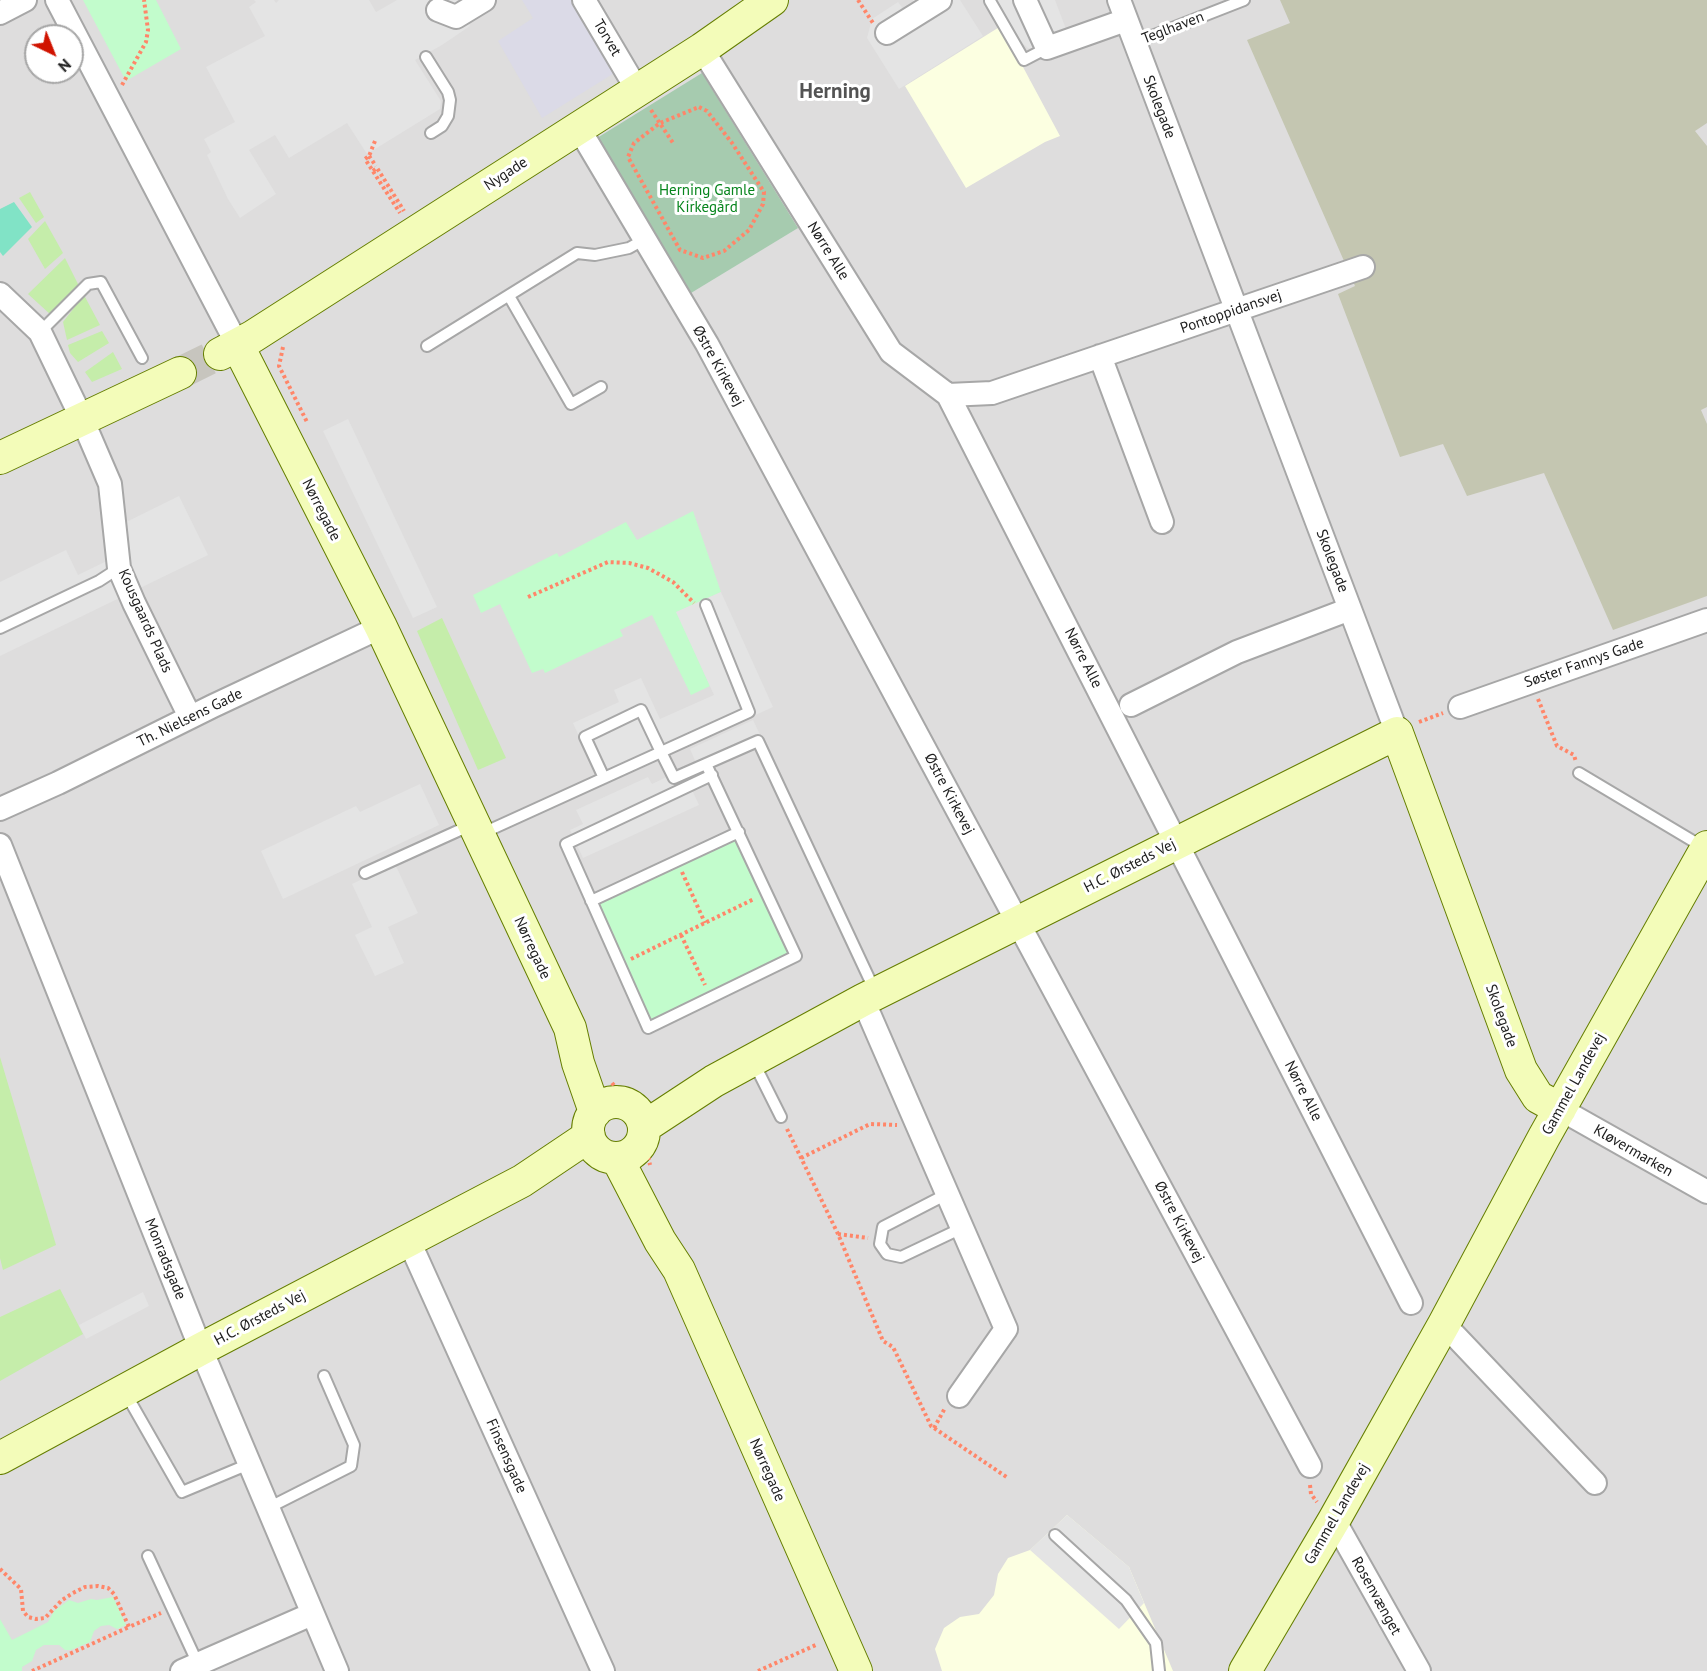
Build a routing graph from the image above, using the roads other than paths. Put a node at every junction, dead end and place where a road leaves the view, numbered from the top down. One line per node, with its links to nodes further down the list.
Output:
1 (25, 0): 12 (street)
2 (57, 0): 28 (street, Nørregade)
3 (484, 0): 10 (street)
4 (584, 0): 18 (street, Torvet)
5 (772, 0): 16 (street, Nygade)
6 (940, 0): 13 (street)
7 (1025, 0): 15 (street)
8 (1244, 0): 14 (lane, Teglhaven)
9 (990, 1): 15 (lane)
10 (438, 10)
11 (1123, 10): 14 (street, Skolegade); 15 (street)
12 (0, 14)
13 (887, 33)
14 (1134, 43): 25 (street, Skolegade)
15 (1047, 48)
16 (702, 49): 19 (street, Nygade); 33 (street, Nørre Alle)
17 (426, 57): 20 (lane)
18 (629, 76)
19 (578, 127): 21 (street, Østre Kirkevej); 28 (street, Nygade)
20 (431, 133)
21 (645, 239): 24 (lane); 60 (street, Østre Kirkevej)
22 (1363, 267): 25 (street, Pontoppidansvej)
23 (0, 294): 26 (street, Kousgaards Plads)
24 (509, 296): 27 (lane); 32 (lane)
25 (1237, 310): 29 (street, Pontoppidansvej); 39 (street, Skolegade)
26 (40, 332): 30 (lane); 34 (street, Kousgaards Plads)
27 (427, 346)
28 (228, 350): 41 (street, Nørregade)
29 (1100, 356): 33 (street, Pontoppidansvej); 36 (street)
30 (142, 358)
31 (180, 373): 34 (street)
32 (601, 387)
33 (948, 395): 55 (street, Nørre Alle)
34 (82, 419): 35 (street); 37 (street, Kousgaards Plads)
35 (0, 458)
36 (1162, 522)
37 (119, 568): 42 (lane); 45 (street, Kousgaards Plads)
38 (706, 605): 47 (lane)
39 (1350, 609): 43 (street); 46 (street, Skolegade)
40 (1707, 620): 44 (street, Søster Fannys Gade)
41 (381, 627): 45 (street, Th. Nielsens Gade); 53 (street, Nørregade)
42 (0, 628)
43 (1131, 705)
44 (1460, 707)
45 (190, 717): 52 (street, Th. Nielsens Gade)
46 (1406, 728): 55 (street, H.C. Ørsteds Vej); 63 (street, Skolegade)
47 (661, 752): 48 (lane); 51 (lane); 51 (lane)
48 (706, 764): 50 (lane); 61 (lane)
49 (1579, 773): 57 (lane)
50 (712, 776): 54 (lane); 59 (lane)
51 (604, 778): 53 (lane)
52 (0, 809)
53 (477, 829): 58 (lane); 65 (street, Nørregade)
54 (739, 832): 59 (lane); 59 (lane)
55 (1177, 843): 60 (street, H.C. Ørsteds Vej); 70 (street, Nørre Alle)
56 (0, 845): 72 (street, Monradsgade)
57 (1707, 847): 63 (street, Gammel Landevej)
58 (365, 873)
59 (591, 901)
60 (1018, 922): 61 (street, H.C. Ørsteds Vej); 78 (street, Østre Kirkevej)
61 (870, 996): 62 (street, H.C. Ørsteds Vej); 67 (street)
62 (753, 1060): 64 (lane); 65 (street, H.C. Ørsteds Vej)
63 (1560, 1109): 66 (street, Kløvermarken); 71 (street, Gammel Landevej)
64 (781, 1117)
65 (624, 1127): 69 (street, H.C. Ørsteds Vej); 88 (street, Nørregade)
66 (1707, 1192)
67 (947, 1194): 68 (street); 68 (lane)
68 (962, 1228): 75 (street)
69 (408, 1241): 72 (street, H.C. Ørsteds Vej); 87 (street, Finsensgade)
70 (1411, 1304)
71 (1444, 1324): 79 (street); 81 (street, Gammel Landevej)
72 (201, 1349): 74 (street, H.C. Ørsteds Vej); 77 (street, Monradsgade)
73 (324, 1376): 80 (lane)
74 (124, 1391): 76 (street, H.C. Ørsteds Vej); 77 (lane)
75 (959, 1396)
76 (0, 1458)
77 (249, 1464): 80 (street, Monradsgade)
78 (1310, 1466)
79 (1595, 1483)
80 (268, 1508): 84 (street, Monradsgade)
81 (1328, 1514): 90 (street, Gammel Landevej); 91 (street, Rosenvænget)
82 (1055, 1535): 89 (lane)
83 (148, 1556): 85 (lane)
84 (312, 1614): 85 (street); 86 (street, Monradsgade)
85 (190, 1668)
86 (337, 1671)
87 (603, 1671)
88 (856, 1671)
89 (1159, 1671)
90 (1245, 1671)
91 (1419, 1671)

